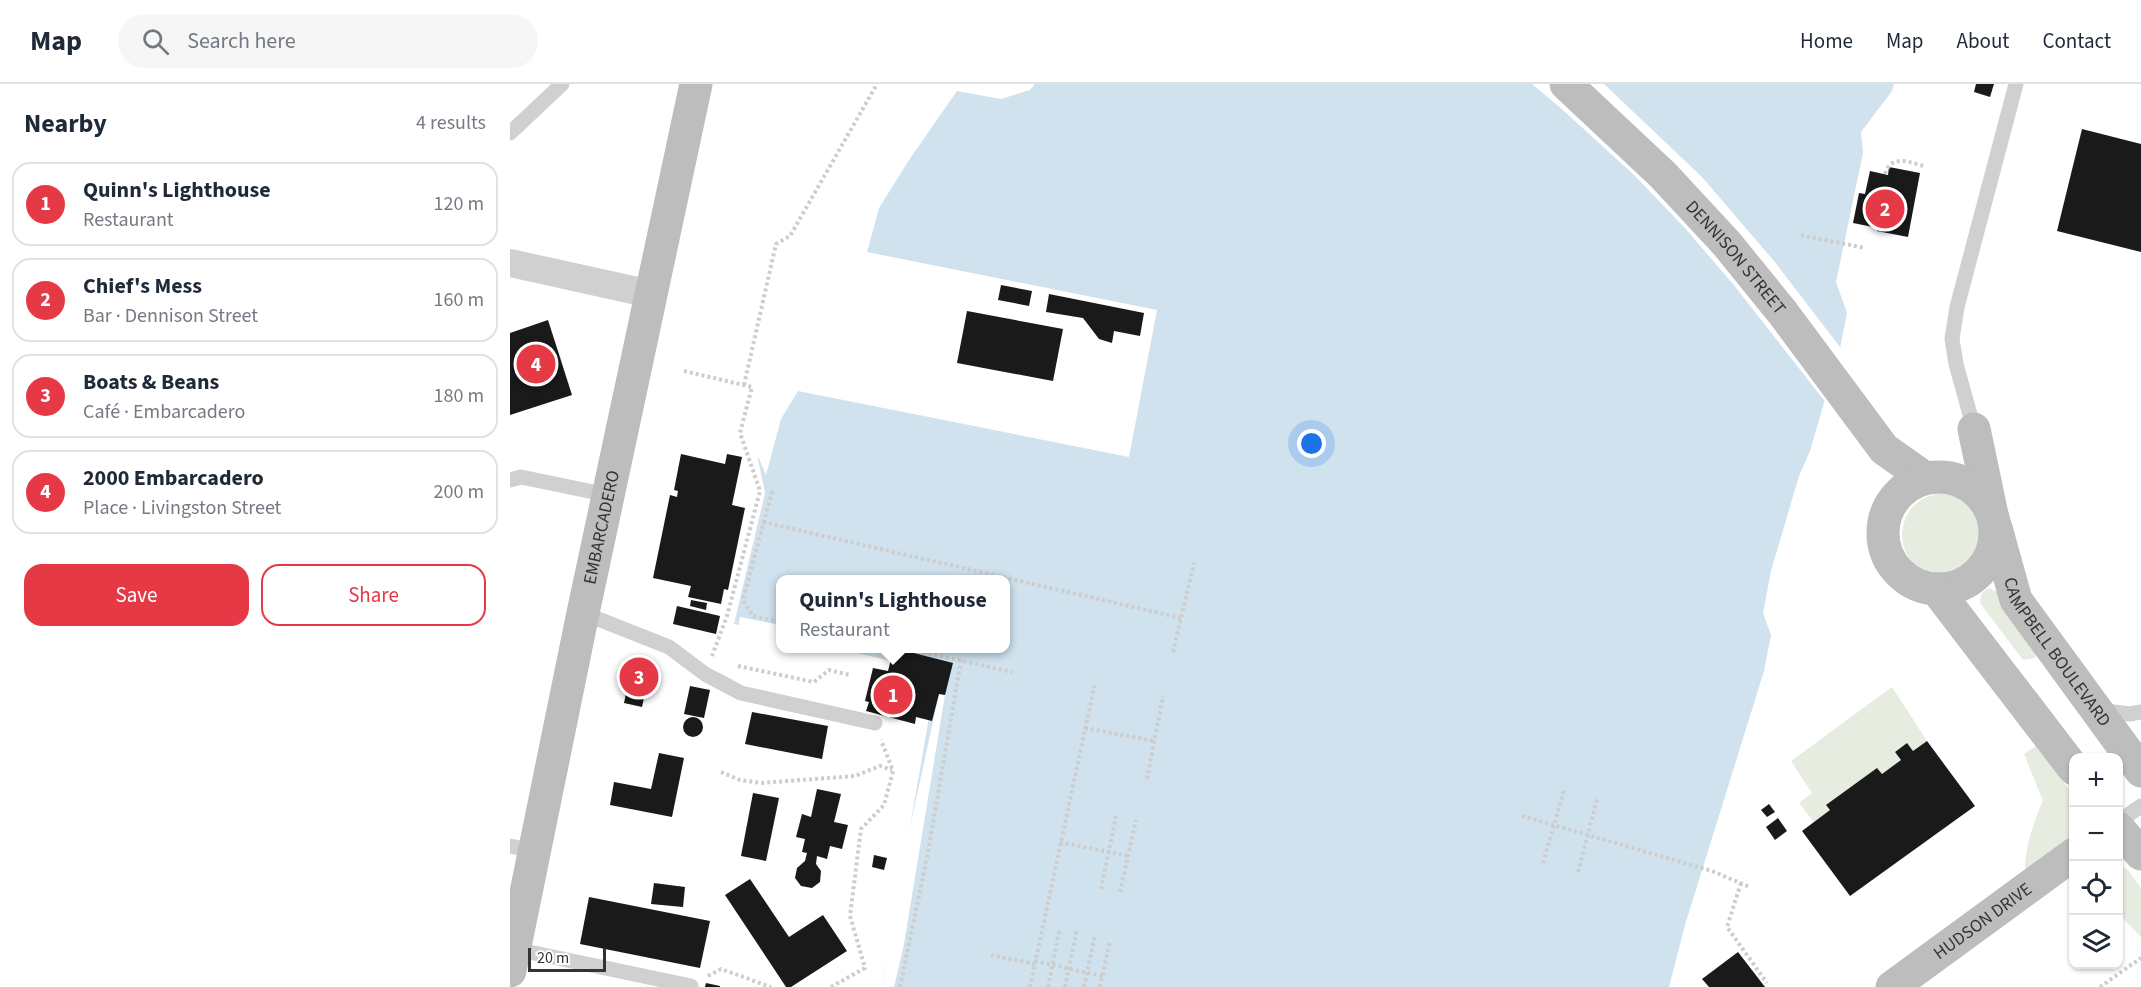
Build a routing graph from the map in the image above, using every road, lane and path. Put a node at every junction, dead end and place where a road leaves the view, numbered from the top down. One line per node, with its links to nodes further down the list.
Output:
1 (562, 84): 6 (lane)
2 (696, 84): 12 (street, EMBARCADERO)
3 (877, 84): 14 (path)
4 (1566, 84): 16 (street, DENNISON STREET)
5 (2016, 84): 15 (lane)
6 (510, 133)
7 (1924, 166): 8 (path)
8 (1885, 174)
9 (1801, 236): 10 (path)
10 (1865, 248)
11 (510, 263): 12 (street)
12 (651, 294): 20 (street, EMBARCADERO)
13 (684, 371): 14 (path)
14 (744, 385): 35 (path)
15 (1974, 429): 17 (street); 22 (street)
16 (1884, 449): 17 (street, DENNISON STREET); 21 (street)
17 (1928, 478): 21 (street); 22 (street)
18 (510, 480): 20 (lane)
19 (772, 491): 23 (path)
20 (608, 495): 28 (street, EMBARCADERO)
21 (1886, 513): 27 (street)
22 (1993, 519): 27 (street); 39 (street, CAMPBELL BOULEVARD)
23 (763, 522): 25 (path); 30 (path)
24 (1194, 563): 29 (path)
25 (994, 575)
26 (1010, 579): 29 (path)
27 (1945, 588): 44 (street); 45 (street)
28 (583, 613): 35 (lane); 61 (street, EMBARCADERO)
29 (1181, 618): 31 (path)
30 (776, 621)
31 (1173, 652)
32 (928, 653): 33 (path)
33 (961, 660): 34 (path); 88 (path)
34 (1012, 672)
35 (705, 674): 36 (path); 41 (lane)
36 (850, 675)
37 (1095, 683): 42 (path)
38 (1163, 696): 43 (path)
39 (2097, 710): 40 (lane); 47 (street, CAMPBELL BOULEVARD)
40 (2141, 712)
41 (875, 723): 46 (path)
42 (1085, 728): 43 (path); 60 (path)
43 (1154, 741): 49 (path)
44 (2080, 753)
45 (2069, 763)
46 (892, 771): 48 (path); 87 (path)
47 (2141, 771)
48 (721, 772)
49 (1147, 779)
50 (1564, 790): 57 (path)
51 (1597, 799): 58 (path)
52 (2141, 806): 55 (lane)
53 (1116, 816): 62 (path)
54 (1522, 816): 57 (path)
55 (2123, 819)
56 (1136, 820): 64 (path)
57 (1554, 825): 58 (path); 66 (path)
58 (1587, 834): 67 (path); 68 (path)
59 (2123, 834): 63 (street)
60 (1060, 842): 62 (path); 79 (path)
61 (522, 848): 78 (street, EMBARCADERO)
62 (1109, 852): 64 (path); 70 (path)
63 (2141, 854)
64 (1128, 856): 71 (path)
65 (2069, 857): 94 (street, HUDSON DRIVE)
66 (1543, 863)
67 (1578, 872)
68 (1741, 883): 69 (path); 84 (path)
69 (1750, 887)
70 (1101, 889)
71 (1120, 892)
72 (1060, 928): 80 (path)
73 (1077, 929): 81 (path)
74 (1095, 935): 82 (path)
75 (1110, 942): 83 (path)
76 (991, 955): 79 (path)
77 (2141, 958): 95 (path)
78 (512, 960): 85 (lane)
79 (1035, 962): 80 (path); 89 (path)
80 (1053, 965): 81 (path); 90 (path)
81 (1069, 969): 82 (path); 91 (path)
82 (1087, 972): 83 (path); 92 (path)
83 (1102, 976): 93 (path)
84 (1767, 983)
85 (691, 986): 86 (path)
86 (771, 987)
87 (831, 987)
88 (900, 987)
89 (1030, 987)
90 (1048, 987)
91 (1065, 987)
92 (1084, 987)
93 (1100, 987)
94 (1892, 987)
95 (2100, 987)

